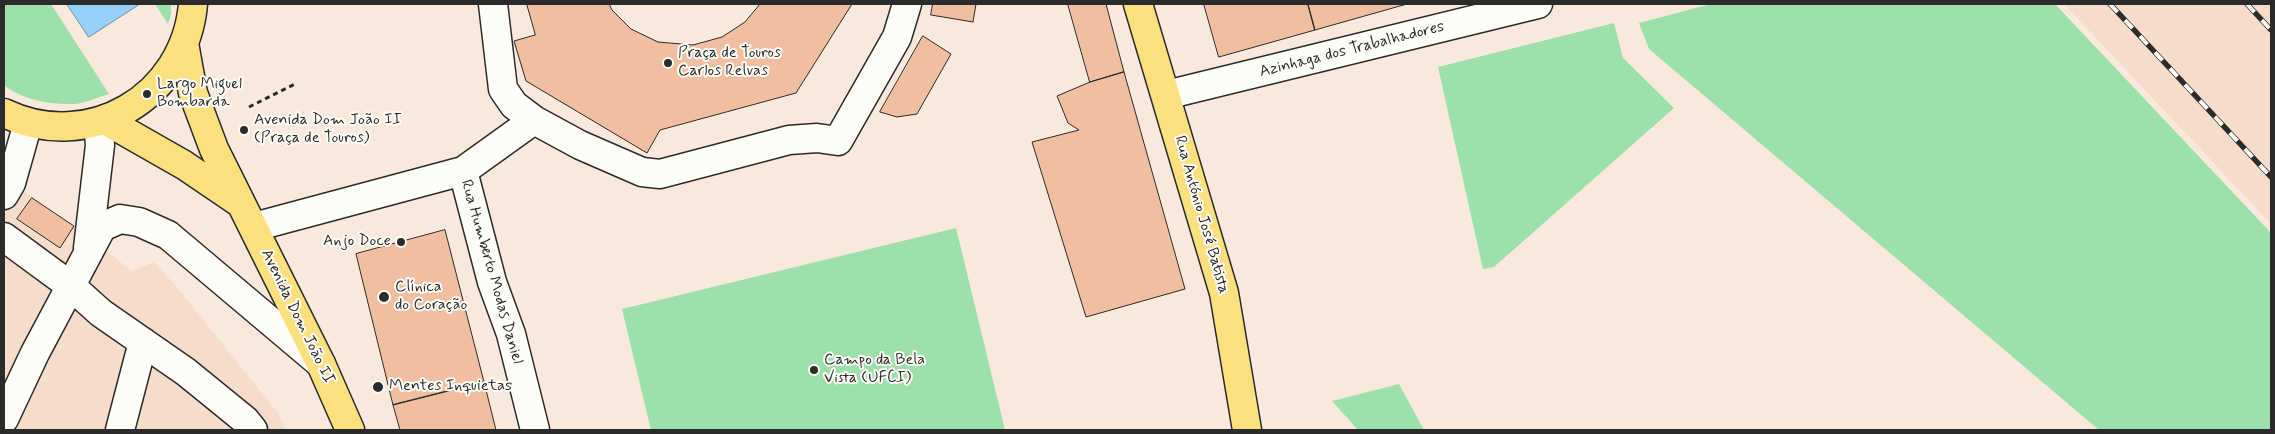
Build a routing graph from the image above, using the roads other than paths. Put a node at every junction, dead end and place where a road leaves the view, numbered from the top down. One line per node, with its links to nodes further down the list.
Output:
1 (192, 4): 6 (main road)
2 (493, 4): 9 (street)
3 (908, 4): 9 (street)
4 (1138, 4): 7 (main road, Rua António José Batista)
5 (1538, 4): 7 (street, Azinhaga dos Trabalhadores)
6 (184, 43): 10 (main road); 13 (main road)
7 (1166, 95): 24 (main road, Rua António José Batista)
8 (16, 118): 10 (main road); 12 (street)
9 (534, 120): 11 (street, Rua Humberto Modas Daniel)
10 (101, 121): 13 (main road); 15 (street)
11 (463, 171): 13 (street, Rua Humberto Modas Daniel); 23 (street, Rua Humberto Modas Daniel)
12 (4, 194)
13 (248, 216): 18 (main road, Avenida Dom João II)
14 (4, 237): 16 (street)
15 (87, 252): 16 (street); 18 (street)
16 (72, 287): 17 (street); 19 (street)
17 (143, 342): 20 (street); 21 (street)
18 (321, 364): 22 (main road, Avenida Dom João II)
19 (4, 419)
20 (120, 430)
21 (253, 430)
22 (350, 430)
23 (535, 430)
24 (1247, 430)

